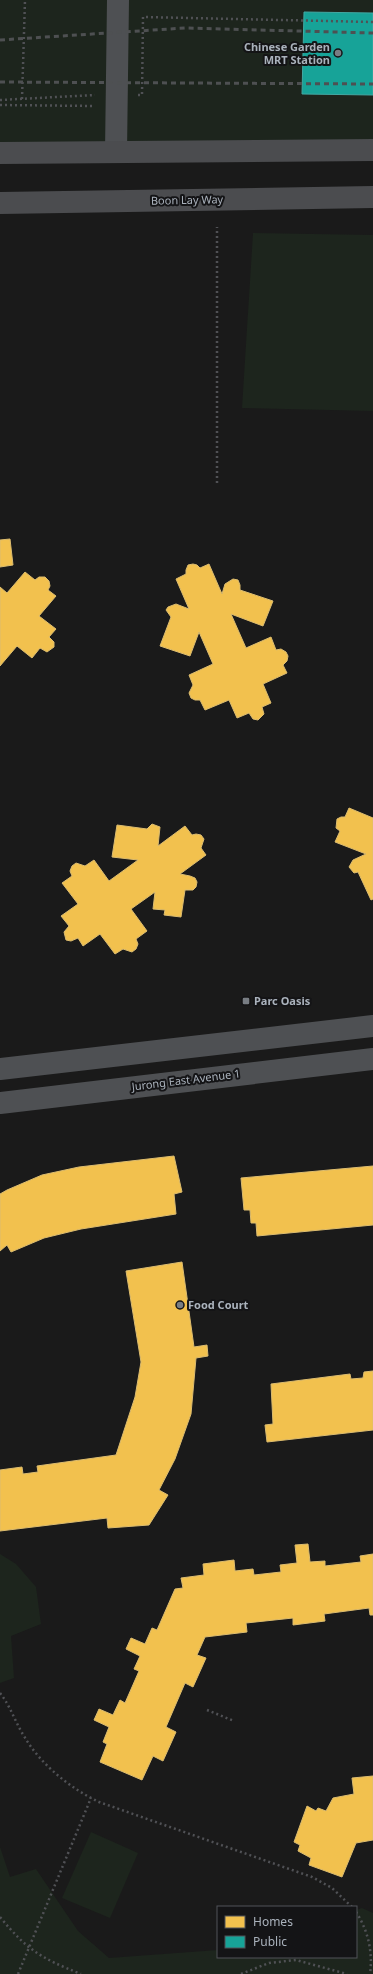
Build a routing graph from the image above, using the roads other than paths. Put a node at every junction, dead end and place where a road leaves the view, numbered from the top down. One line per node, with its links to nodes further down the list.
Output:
1 (118, 0): 3 (street)
2 (373, 150): 3 (main road)
3 (116, 152): 4 (main road)
4 (0, 153)
5 (373, 197): 6 (main road, Boon Lay Way)
6 (0, 203)
7 (373, 1026): 8 (street)
8 (202, 1045): 10 (street); 11 (street)
9 (373, 1059): 11 (street, Jurong East Avenue 1)
10 (0, 1070)
11 (203, 1078): 12 (street, Jurong East Avenue 1)
12 (0, 1103)

